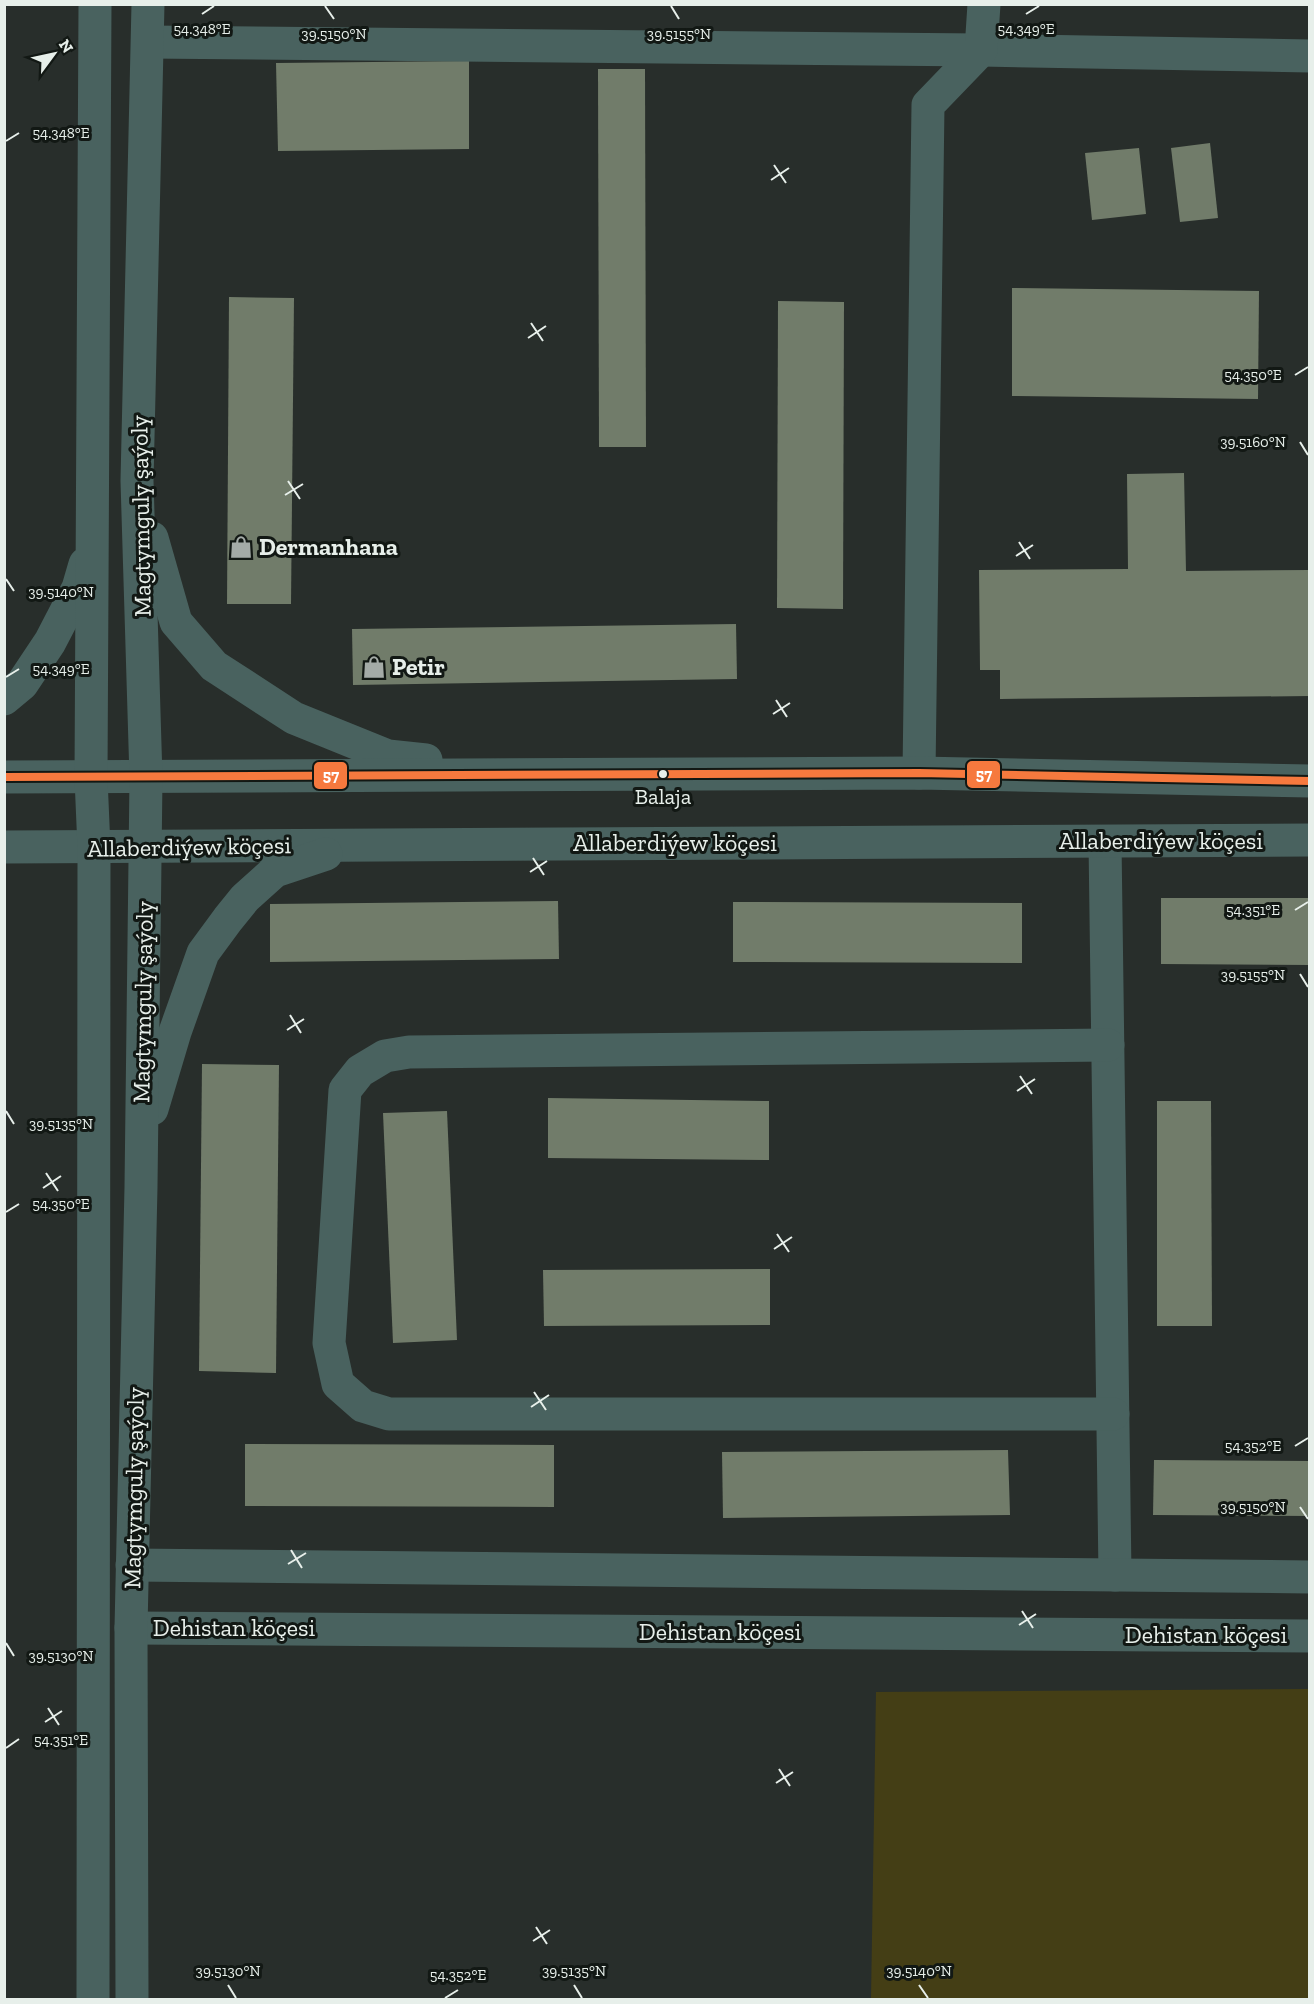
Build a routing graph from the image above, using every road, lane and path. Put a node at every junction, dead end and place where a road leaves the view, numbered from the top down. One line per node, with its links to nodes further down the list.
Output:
1 (95, 4): 8 (street, Magtymguly şaýoly)
2 (148, 4): 4 (street, Magtymguly şaýoly)
3 (984, 4): 5 (street)
4 (148, 42): 5 (street); 7 (street, Magtymguly şaýoly)
5 (981, 50): 6 (street); 10 (street)
6 (1310, 56)
7 (137, 481): 11 (street); 14 (street, Magtymguly şaýoly)
8 (93, 540): 9 (street); 13 (street, Magtymguly şaýoly)
9 (4, 699)
10 (919, 773): 11 (street); 15 (street)
11 (546, 774): 14 (street)
12 (4, 777): 13 (street)
13 (91, 778): 14 (street); 21 (street, Magtymguly şaýoly)
14 (146, 778): 19 (street, Magtymguly şaýoly)
15 (1310, 781)
16 (1310, 840): 17 (street, Allaberdiýew köçesi)
17 (1105, 842): 18 (street, Allaberdiýew köçesi); 22 (street)
18 (355, 845): 19 (street, Allaberdiýew köçesi); 23 (street)
19 (145, 846): 21 (street, Allaberdiýew köçesi); 23 (street, Magtymguly şaýoly)
20 (4, 847): 21 (street, Allaberdiýew köçesi)
21 (94, 848): 30 (street, Magtymguly şaýoly)
22 (1108, 1045): 24 (street); 24 (street)
23 (141, 1187): 25 (street, Magtymguly şaýoly)
24 (1113, 1414): 26 (street)
25 (132, 1565): 26 (street); 28 (street, Magtymguly şaýoly)
26 (1115, 1575): 27 (street)
27 (1310, 1577)
28 (131, 1628): 29 (street, Dehistan köçesi); 31 (street, Magtymguly şaýoly)
29 (1310, 1636)
30 (93, 2000)
31 (132, 2000)

